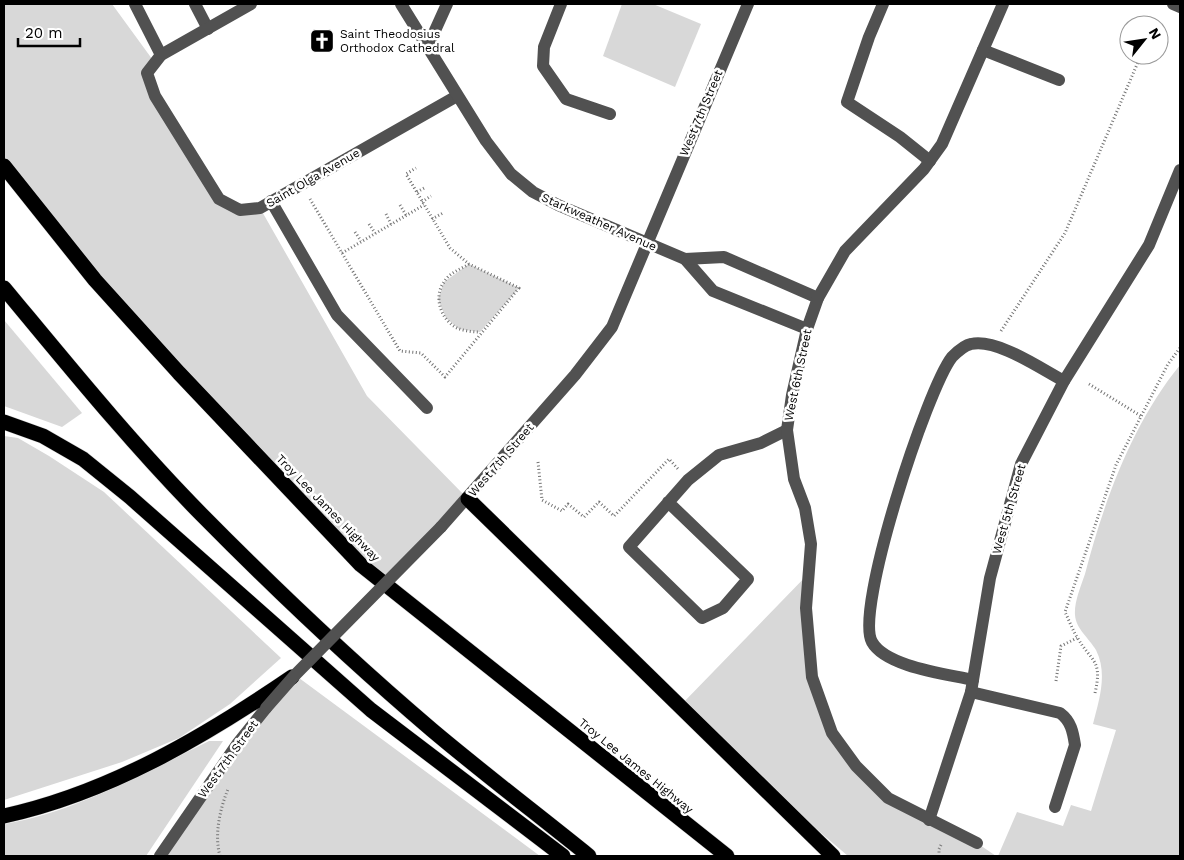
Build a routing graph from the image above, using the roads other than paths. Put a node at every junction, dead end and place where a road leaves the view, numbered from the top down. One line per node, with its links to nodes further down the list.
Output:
1 (135, 4): 15 (street)
2 (194, 4): 12 (street)
3 (251, 4): 12 (street)
4 (401, 4): 13 (street, Starkweather Avenue)
5 (447, 4): 13 (street)
6 (561, 4): 18 (street)
7 (748, 4): 23 (street, West 7th Street)
8 (883, 4): 19 (street)
9 (1003, 4): 14 (street, West 6th Street)
10 (1172, 4): 11 (street)
11 (1180, 7)
12 (208, 29): 15 (street)
13 (428, 46): 17 (street, Starkweather Avenue)
14 (983, 50): 16 (street); 19 (street, West 6th Street)
15 (161, 55): 22 (street, Saint Olga Avenue)
16 (1059, 80)
17 (457, 96): 22 (street, Saint Olga Avenue); 23 (street, Starkweather Avenue)
18 (610, 114)
19 (930, 161): 26 (street, West 6th Street)
20 (4, 166): 44 (highway, Troy Lee James Highway)
21 (1180, 170): 28 (street, West 5th Street)
22 (271, 201): 29 (street)
23 (646, 243): 24 (street, Starkweather Avenue); 32 (street, West 7th Street)
24 (685, 259): 26 (street, Starkweather Avenue); 27 (street, Starkweather Avenue)
25 (4, 288): 43 (highway)
26 (818, 298): 27 (street, West 6th Street)
27 (807, 329): 31 (street, West 6th Street)
28 (1064, 382): 35 (street, West 5th Street); 35 (street)
29 (427, 408)
30 (4, 422): 42 (highway)
31 (787, 430): 33 (street); 39 (street, West 6th Street)
32 (468, 499): 34 (street, West 7th Street, bridge); 45 (highway)
33 (668, 502): 33 (street)
34 (295, 675): 36 (highway, bridge)
35 (972, 686): 37 (street); 39 (street, West 5th Street)
36 (262, 704): 38 (highway); 41 (street, West 7th Street)
37 (1054, 807)
38 (4, 816)
39 (929, 820): 40 (street, West 6th Street)
40 (977, 842)
41 (160, 856)
42 (563, 856)
43 (589, 856)
44 (727, 856)
45 (833, 856)

